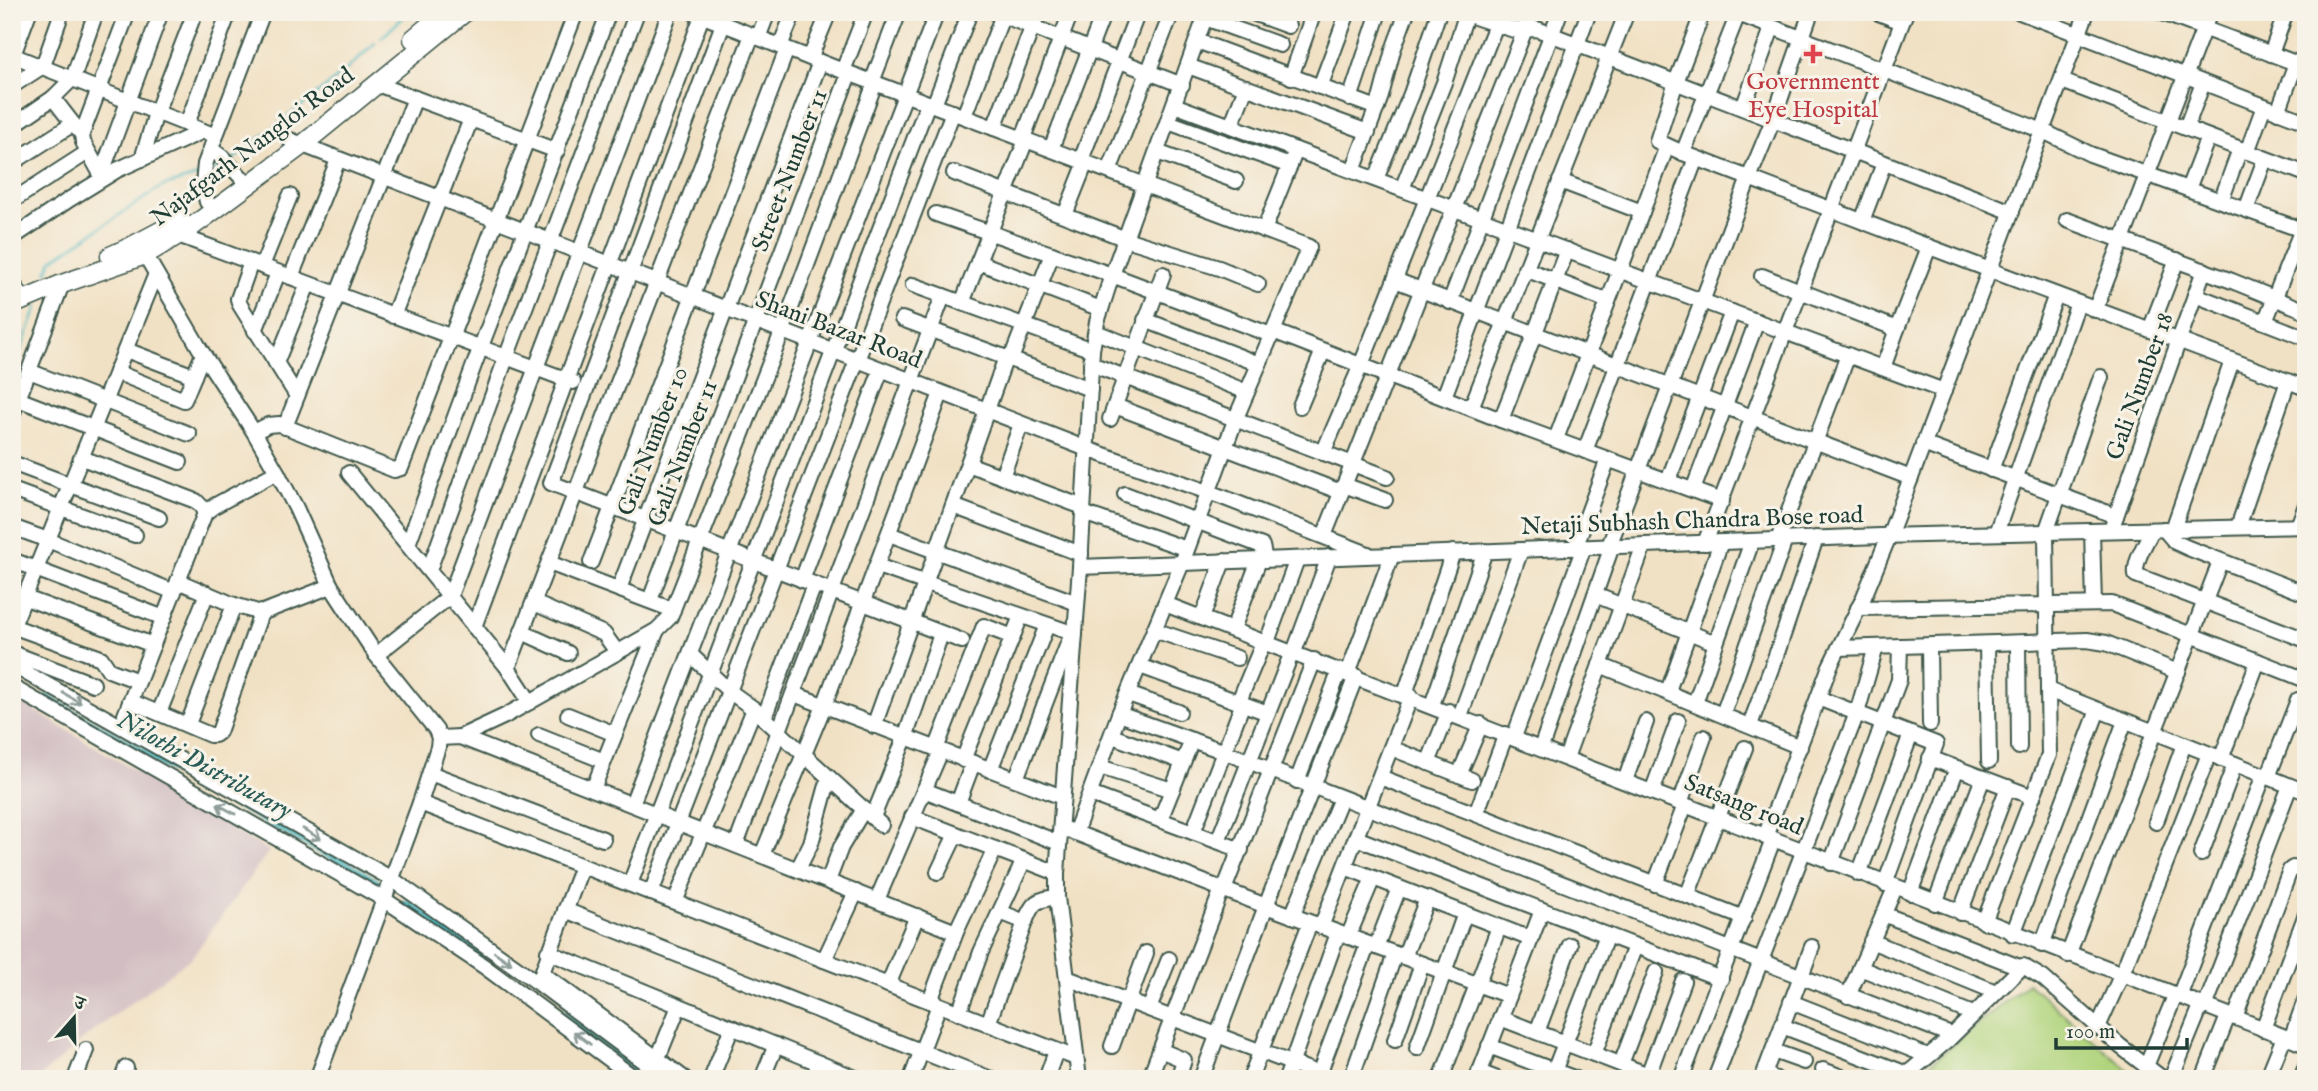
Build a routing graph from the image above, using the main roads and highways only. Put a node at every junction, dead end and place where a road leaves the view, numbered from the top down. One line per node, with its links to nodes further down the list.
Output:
1 (445, 12): 3 (main road)
2 (466, 12): 3 (main road, Najafgarh Nangloi Road)
3 (296, 143): 4 (main road, Najafgarh Nangloi Road); 4 (main road)
4 (142, 249): 5 (main road); 5 (main road, Najafgarh Nangloi Road)
5 (14, 294)

